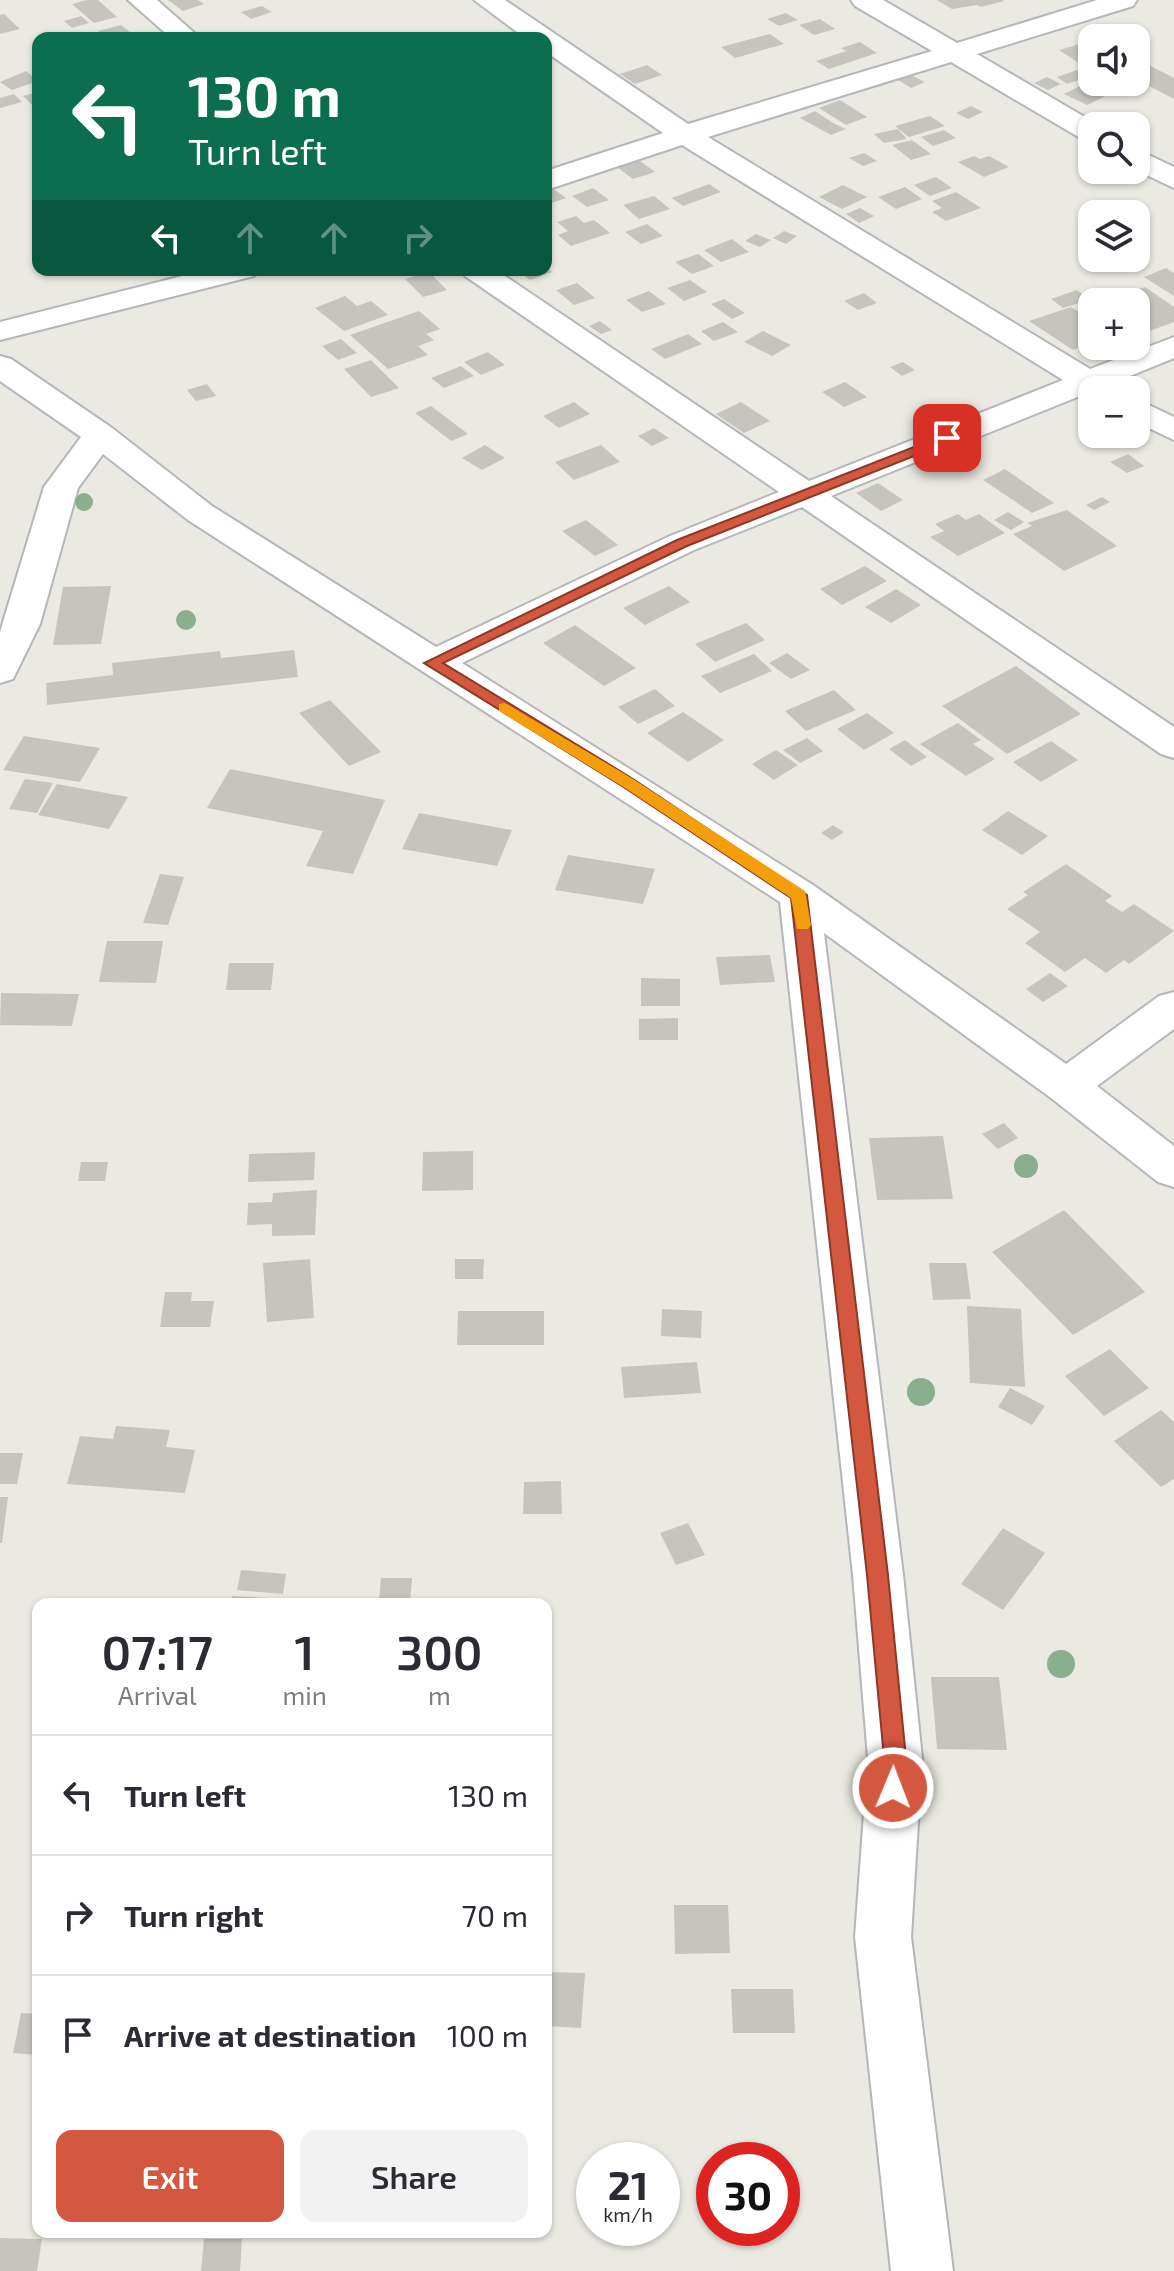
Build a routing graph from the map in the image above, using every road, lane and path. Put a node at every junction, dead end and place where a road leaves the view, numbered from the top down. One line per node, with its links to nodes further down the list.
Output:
1 (141, 0): 5 (street)
2 (487, 0): 6 (street)
3 (864, 0): 8 (street)
4 (1124, 0): 8 (street)
5 (180, 32)
6 (534, 32)
7 (552, 44): 10 (street)
8 (954, 55): 9 (street); 10 (street)
9 (1078, 125)
10 (682, 133): 12 (street); 19 (street)
11 (1150, 166): 13 (street)
12 (552, 179)
13 (1174, 179)
14 (219, 276): 16 (street)
15 (485, 276): 25 (street)
16 (0, 331)
17 (1174, 347): 20 (street)
18 (0, 366): 24 (street)
19 (1079, 376)
20 (1115, 376)
21 (1078, 392): 25 (street)
22 (1150, 417): 23 (street)
23 (1174, 430)
24 (100, 435): 26 (street); 27 (street)
25 (805, 494): 26 (street); 28 (street)
26 (432, 663): 29 (street)
27 (0, 671)
28 (1174, 745)
29 (799, 895): 31 (street); 33 (street)
30 (1174, 1007): 31 (street)
31 (1066, 1086): 32 (street)
32 (1174, 1170)
33 (922, 2271)

